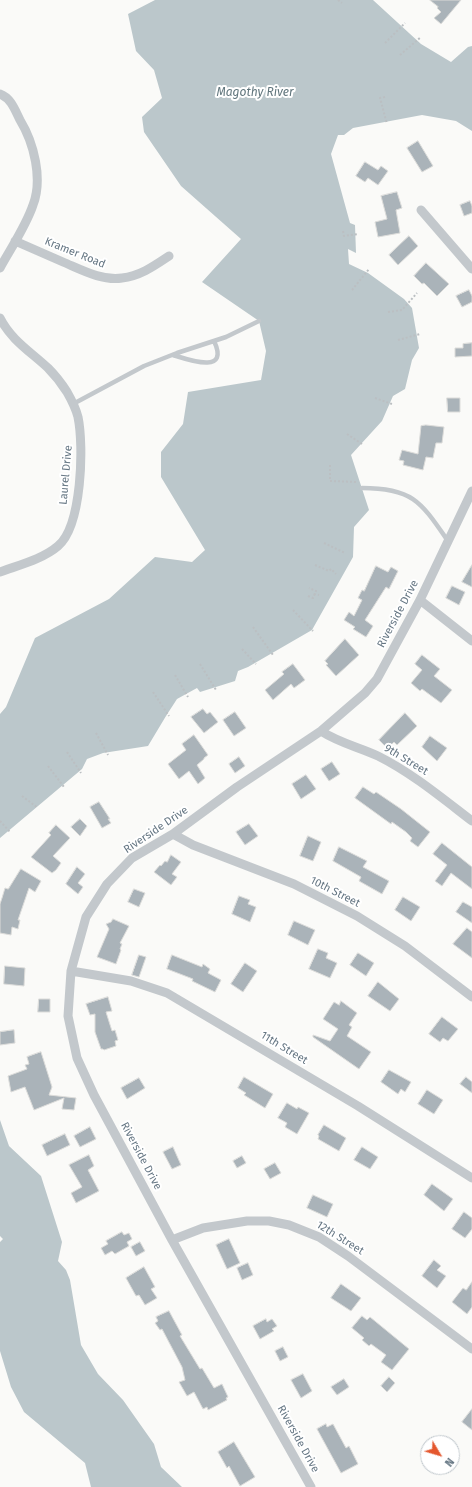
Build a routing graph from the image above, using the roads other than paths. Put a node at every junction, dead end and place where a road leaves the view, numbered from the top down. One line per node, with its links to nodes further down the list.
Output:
1 (0, 94): 3 (street)
2 (421, 210): 7 (street)
3 (15, 241): 4 (street); 5 (street, Kramer Road)
4 (4, 253): 6 (street)
5 (169, 256)
6 (0, 268)
7 (472, 269)
8 (0, 318): 12 (street, Laurel Drive)
9 (259, 321): 10 (lane)
10 (214, 341): 11 (lane); 11 (lane)
11 (173, 355): 12 (lane)
12 (73, 404): 16 (street, Laurel Drive)
13 (362, 485): 15 (lane)
14 (472, 490): 15 (street, Riverside Drive)
15 (448, 541): 17 (street, Riverside Drive)
16 (0, 572)
17 (420, 600): 18 (street); 19 (street, Riverside Drive)
18 (472, 641)
19 (321, 731): 20 (street, 9th Street); 21 (street, Riverside Drive)
20 (472, 821)
21 (173, 834): 22 (street, Riverside Drive); 23 (street, 10th Street)
22 (71, 971): 24 (street, 11th Street); 25 (street, Riverside Drive)
23 (472, 997)
24 (472, 1178)
25 (172, 1240): 26 (street, 12th Street); 27 (street, Riverside Drive)
26 (471, 1345)
27 (311, 1487)

